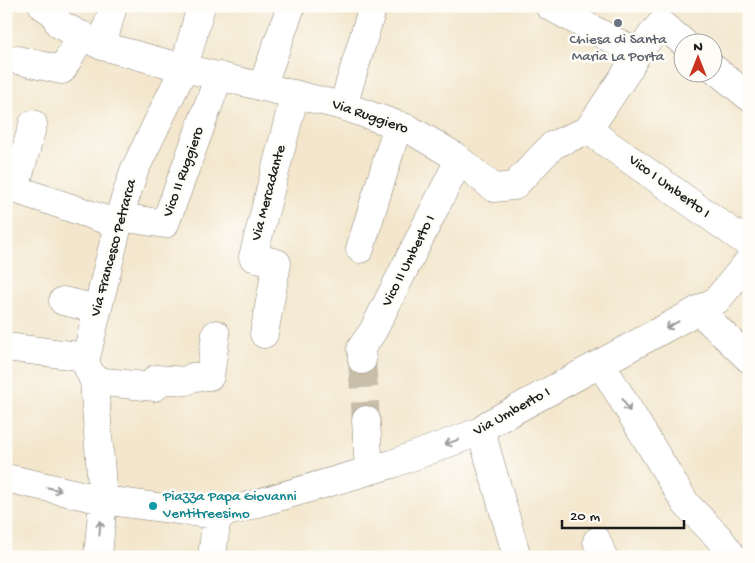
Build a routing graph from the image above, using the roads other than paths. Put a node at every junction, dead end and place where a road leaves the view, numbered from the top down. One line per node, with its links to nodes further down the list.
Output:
1 (43, 6): 8 (street, Via Ruggiero)
2 (113, 6): 8 (street)
3 (201, 6): 11 (street, Via Francesco Petrarca)
4 (291, 6): 14 (street)
5 (373, 6): 17 (street)
6 (549, 6): 9 (street)
7 (672, 33): 9 (street)
8 (92, 41): 10 (street); 11 (street, Via Ruggiero)
9 (637, 53): 20 (street)
10 (17, 60)
11 (184, 68): 13 (street, Via Ruggiero); 22 (street, Via Francesco Petrarca)
12 (722, 75): 16 (street)
13 (219, 76): 14 (street, Via Ruggiero); 22 (street, Vico II Ruggiero)
14 (262, 87): 15 (street, Via Ruggiero)
15 (295, 94): 17 (street, Via Ruggiero); 30 (street, Via Mercadante)
16 (749, 97)
17 (344, 106): 19 (street, Via Ruggiero)
18 (33, 124): 22 (street)
19 (398, 125): 21 (street, Via Ruggiero); 24 (street)
20 (588, 130): 21 (street, Via Ruggiero); 23 (street, Vico I Umberto I)
21 (459, 160): 32 (street, Vico II Umberto I)
22 (119, 220): 27 (street, Via Francesco Petrarca)
23 (749, 244)
24 (360, 249)
25 (749, 261): 28 (street, Via Umberto I)
26 (63, 301): 27 (street)
27 (98, 309): 35 (street, Via Francesco Petrarca)
28 (698, 310): 33 (street); 34 (street, Via Umberto I, one-way to 34)
29 (216, 334): 35 (street)
30 (264, 334)
31 (6, 347): 35 (street)
32 (362, 360)
33 (749, 360)
34 (601, 364): 37 (street, Via Umberto I); 45 (street, one-way to 45)
35 (90, 369): 40 (street, Via Francesco Petrarca)
36 (366, 420): 38 (street)
37 (481, 431): 38 (street, Via Umberto I, one-way to 38); 44 (street)
38 (369, 471): 41 (street, Via Umberto I)
39 (6, 478): 40 (street, one-way to 40)
40 (103, 500): 41 (street); 42 (street, Via Francesco Petrarca, one-way to 40)
41 (217, 515): 43 (street)
42 (98, 557)
43 (212, 557)
44 (517, 557)
45 (733, 557)

